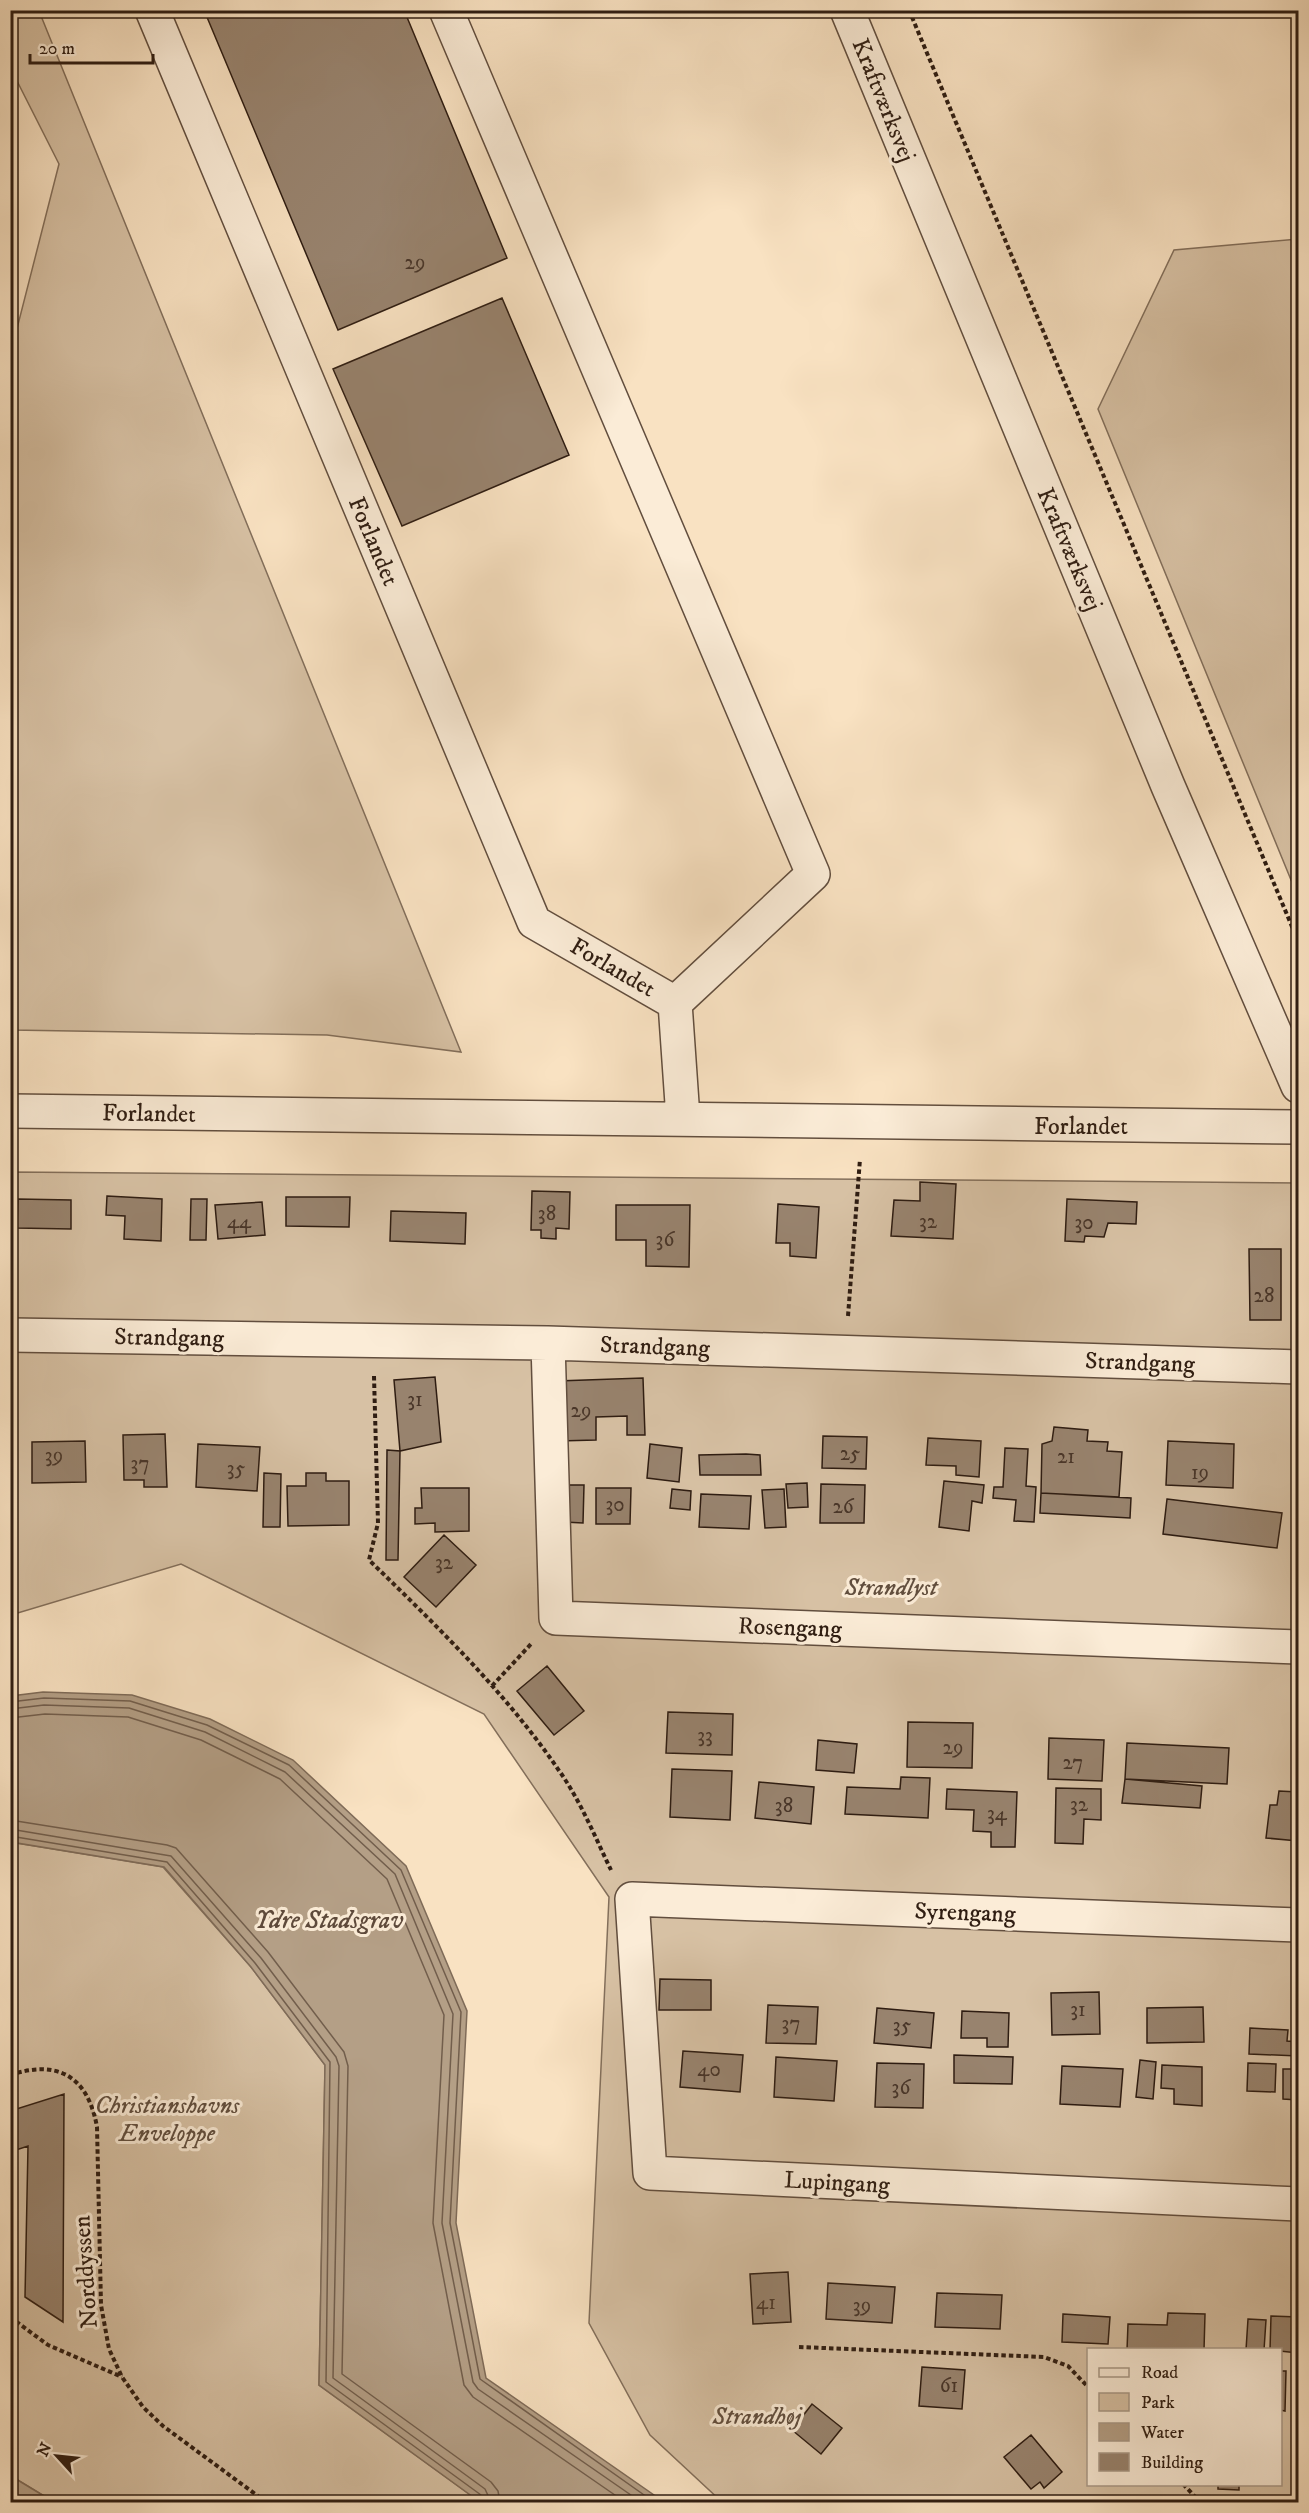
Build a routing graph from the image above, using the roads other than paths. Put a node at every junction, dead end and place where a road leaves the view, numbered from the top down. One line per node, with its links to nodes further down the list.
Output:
1 (152, 10): 4 (street, Forlandet)
2 (446, 10): 4 (street, Forlandet)
3 (847, 10): 5 (street, Kraftværksvej)
4 (675, 1003): 7 (street, Forlandet)
5 (1299, 1086)
6 (10, 1111): 7 (street, Forlandet)
7 (683, 1118): 8 (street, Forlandet)
8 (1299, 1127)
9 (10, 1335): 10 (street, Strandgang)
10 (548, 1343): 11 (street, Strandgang); 12 (street, Rosengang)
11 (1299, 1367)
12 (1299, 1647)
13 (632, 1899): 14 (street, Syrengang); 15 (street, Lupingang)
14 (1299, 1925)
15 (1299, 2204)

